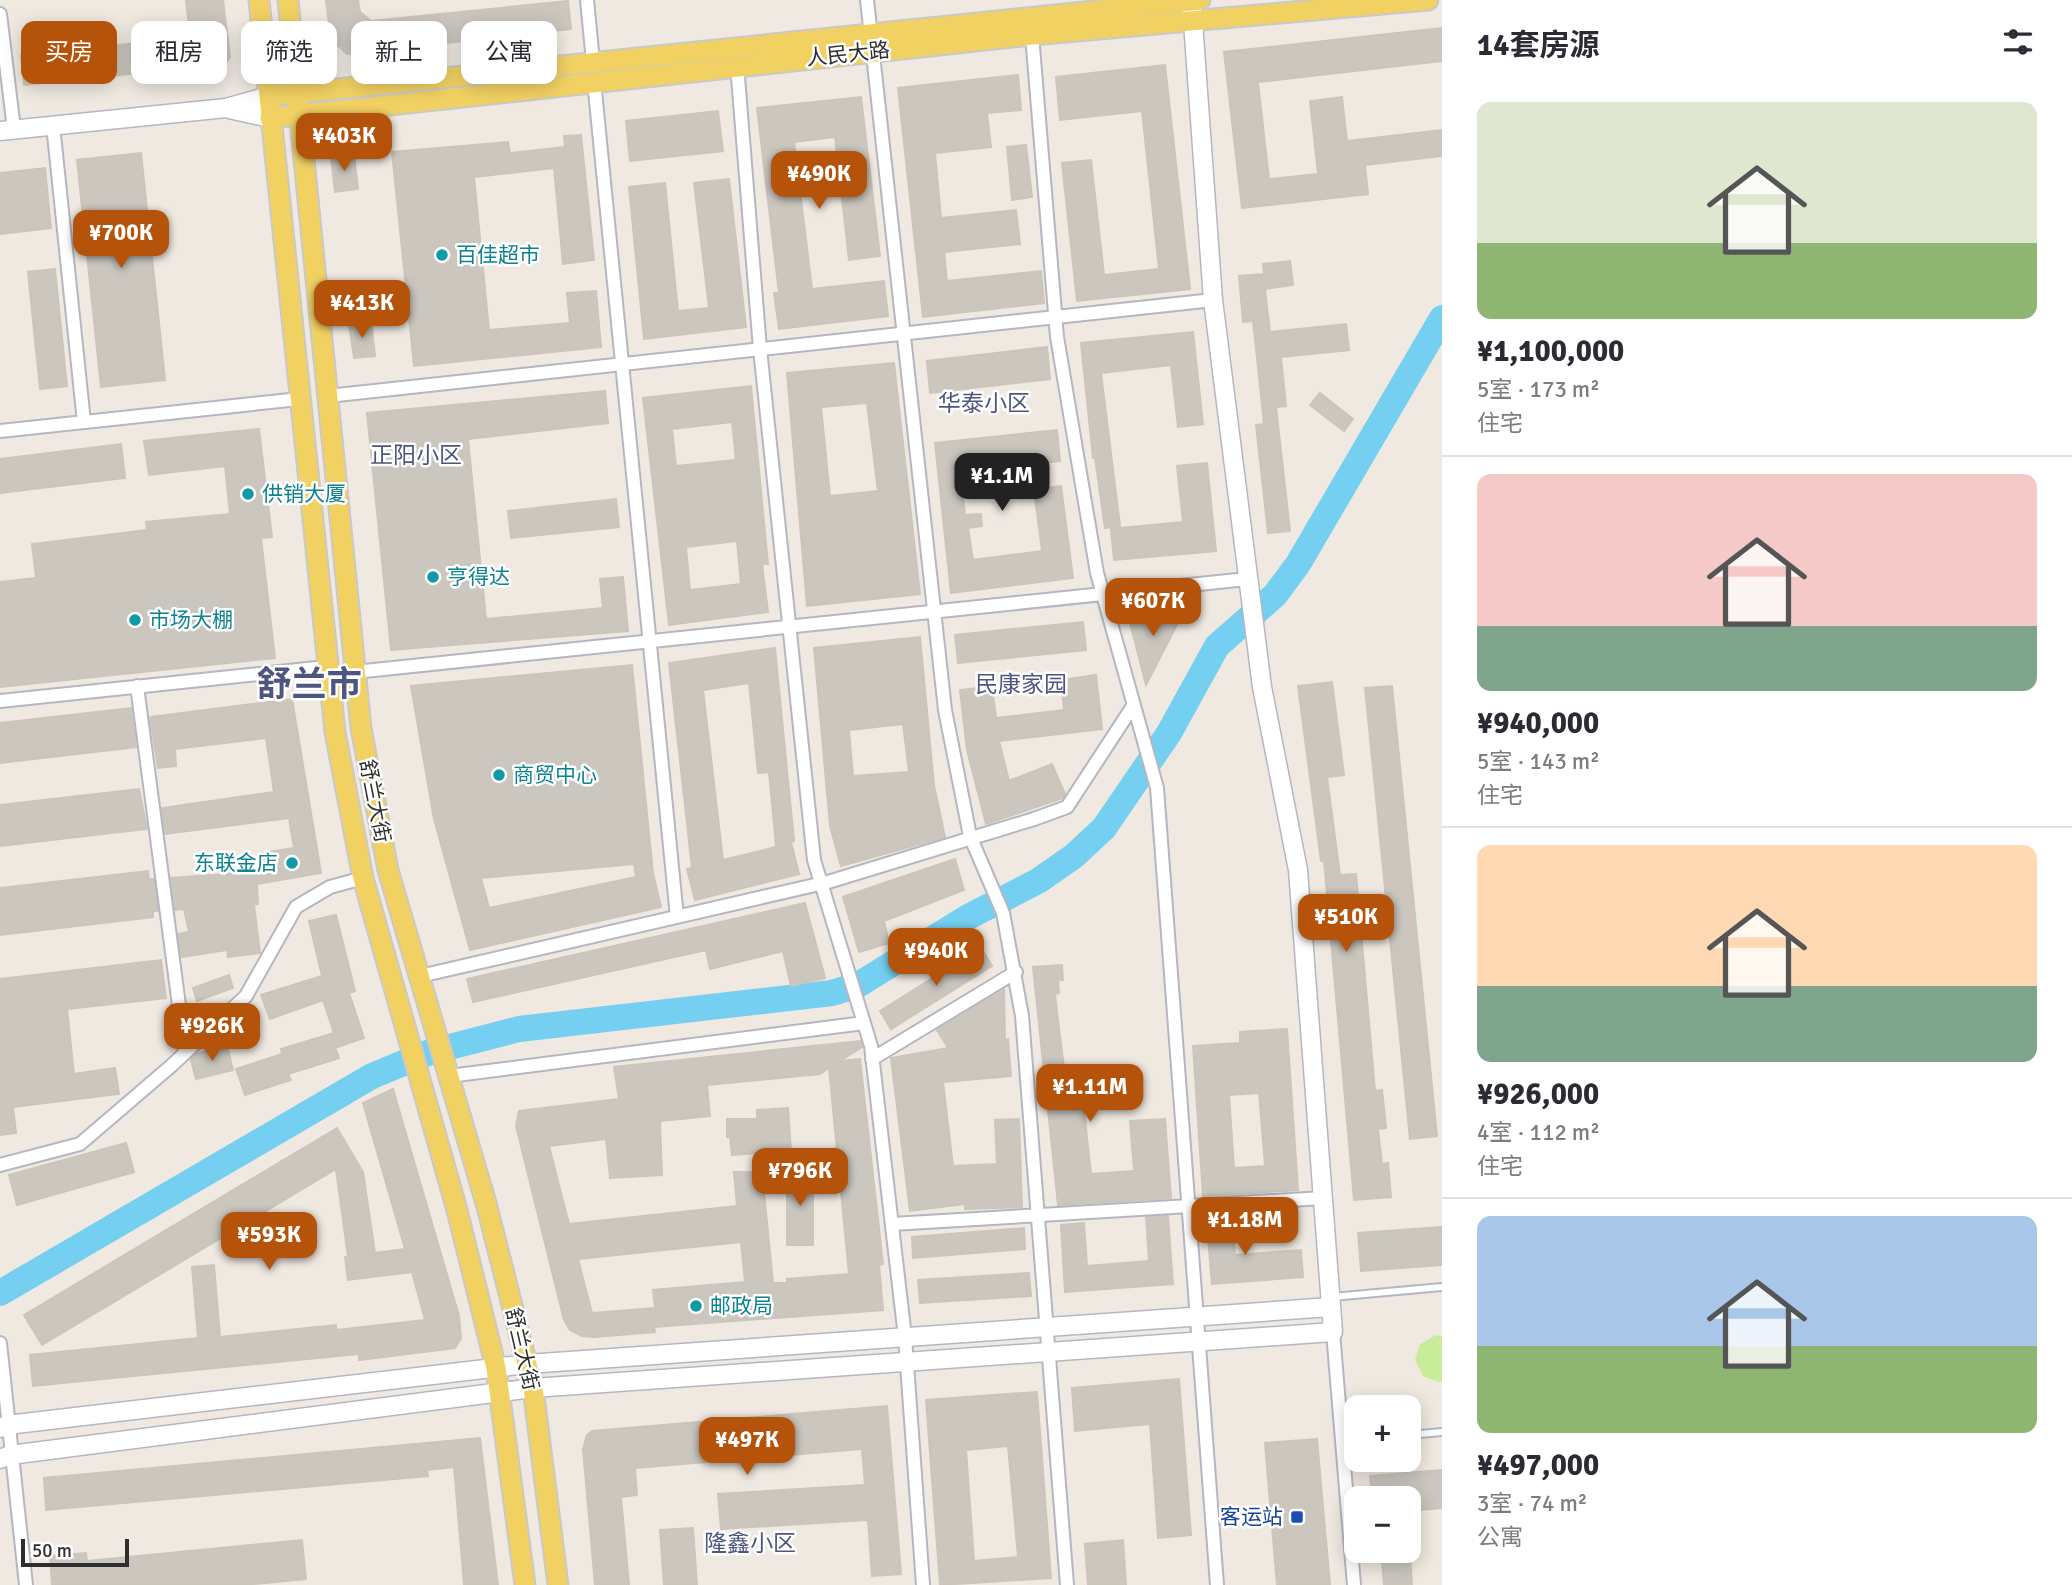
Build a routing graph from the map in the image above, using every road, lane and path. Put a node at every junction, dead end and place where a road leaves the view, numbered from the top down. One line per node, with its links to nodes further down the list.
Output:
1 (259, 0): 14 (main road, 舒兰大街)
2 (288, 0): 13 (main road, 舒兰大街)
3 (587, 0): 12 (street)
4 (867, 0): 10 (street)
5 (1200, 0): 7 (main road, 人民大路)
6 (1428, 0): 7 (main road, 人民大路)
7 (1192, 7): 9 (main road, 人民大路); 10 (main road, 人民大路); 20 (street)
8 (0, 14): 19 (street)
9 (1032, 35): 10 (main road, 人民大路); 21 (street)
10 (871, 43): 11 (main road, 人民大路); 12 (main road, 人民大路); 22 (street)
11 (737, 65): 12 (main road, 人民大路); 23 (street)
12 (594, 72): 13 (main road, 人民大路); 16 (main road, 人民大路); 24 (street)
13 (298, 93): 14 (main road, 人民大路); 16 (main road, 舒兰大街)
14 (269, 96): 15 (street); 17 (main road, 舒兰大街)
15 (226, 108): 17 (street); 18 (street)
16 (300, 115): 17 (main road, 人民大路); 25 (main road, 舒兰大街)
17 (270, 118): 26 (main road, 舒兰大街)
18 (53, 125): 19 (street); 27 (street)
19 (7, 130)
20 (1213, 300): 21 (street); 29 (street)
21 (1055, 317): 22 (street); 30 (street)
22 (902, 334): 23 (street); 31 (street)
23 (760, 349): 24 (street); 32 (street)
24 (622, 364): 25 (street); 33 (street)
25 (328, 396): 35 (main road, 舒兰大街)
26 (299, 399): 27 (street); 34 (main road, 舒兰大街)
27 (84, 422): 28 (street)
28 (0, 431)
29 (1247, 579): 30 (street); 50 (street)
30 (1103, 594): 31 (street); 38 (street)
31 (932, 612): 32 (street); 39 (street)
32 (789, 627): 33 (street); 41 (street)
33 (650, 642): 35 (street); 42 (street)
34 (326, 667): 36 (street); 40 (main road, 舒兰大街)
35 (355, 672): 44 (main road, 舒兰大街)
36 (137, 686): 37 (street); 46 (street)
37 (0, 701)
38 (1133, 709): 39 (street); 51 (street)
39 (971, 838): 41 (street); 43 (street)
40 (363, 878): 46 (street); 66 (main road, 舒兰大街)
41 (821, 884): 42 (street); 45 (street)
42 (677, 917): 44 (street)
43 (1016, 972): 47 (street); 52 (street)
44 (420, 976): 48 (main road, 舒兰大街)
45 (863, 1020): 47 (street); 48 (street)
46 (185, 1051): 49 (street)
47 (872, 1059): 53 (street)
48 (449, 1075): 65 (main road, 舒兰大街)
49 (0, 1165)
50 (1322, 1198): 51 (street); 55 (street)
51 (1188, 1206): 52 (street); 56 (street)
52 (1038, 1216): 53 (street); 57 (street)
53 (892, 1224): 59 (street)
54 (1442, 1287): 55 (lane)
55 (1330, 1302): 56 (street); 58 (street)
56 (1196, 1317): 57 (street); 60 (street)
57 (1047, 1327): 59 (street); 63 (street)
58 (1333, 1332): 60 (street); 72 (street)
59 (905, 1337): 64 (street); 65 (street)
60 (1198, 1341): 63 (street); 80 (street)
61 (0, 1343): 62 (street)
62 (1, 1350): 69 (street)
63 (1049, 1352): 64 (street); 79 (street)
64 (906, 1362): 67 (street); 78 (street)
65 (527, 1364): 66 (street); 67 (main road, 舒兰大街)
66 (496, 1368): 68 (main road, 舒兰大街); 69 (street)
67 (533, 1388): 68 (street); 77 (main road, 舒兰大街)
68 (501, 1392): 74 (street); 76 (main road, 舒兰大街)
69 (4, 1427): 74 (street)
70 (1442, 1432): 71 (lane)
71 (1421, 1434)
72 (1341, 1440): 73 (lane); 81 (street)
73 (1344, 1440)
74 (5, 1457): 75 (street)
75 (26, 1585)
76 (525, 1585)
77 (558, 1585)
78 (923, 1585)
79 (1067, 1585)
80 (1217, 1585)
81 (1354, 1585)

